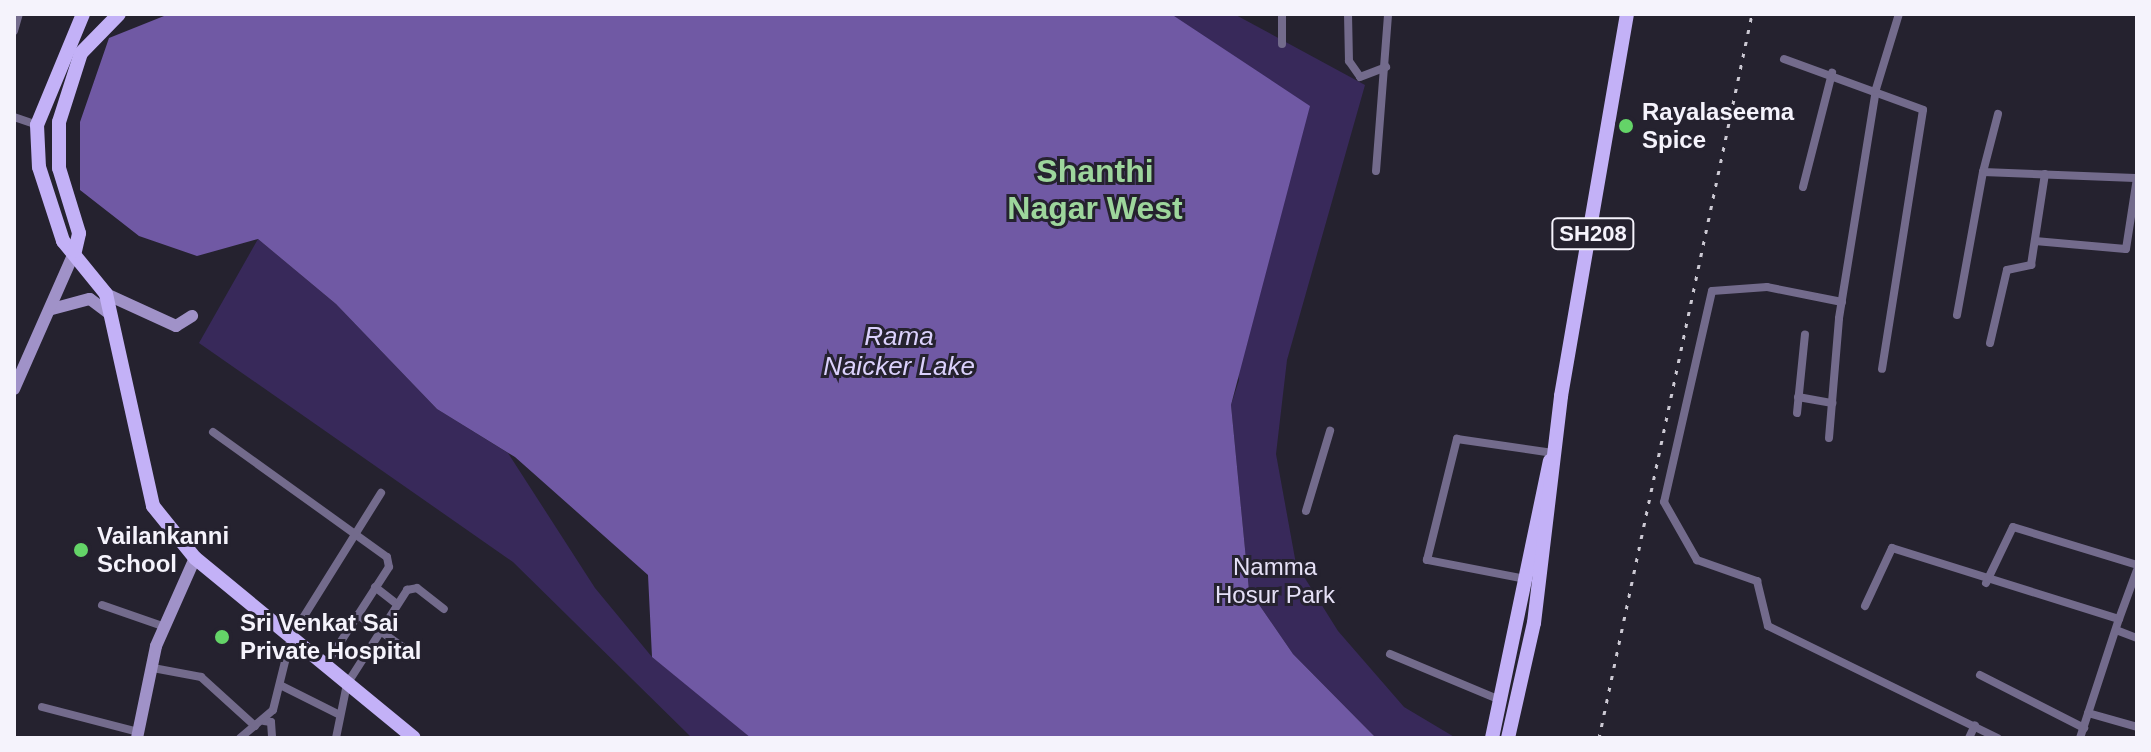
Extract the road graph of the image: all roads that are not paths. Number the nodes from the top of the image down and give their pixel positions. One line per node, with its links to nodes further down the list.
1 (19, 14): 9 (street)
2 (83, 14): 17 (main road)
3 (119, 14): 24 (main road)
4 (1282, 14): 10 (street)
5 (1348, 14): 12 (street)
6 (1388, 14): 12 (street)
7 (1627, 14): 41 (main road, SH208)
8 (1899, 14): 14 (street)
9 (14, 31)
10 (1282, 44)
11 (1784, 59): 13 (street)
12 (1386, 67): 18 (street)
13 (1832, 73): 14 (street); 22 (street)
14 (1876, 89): 26 (street); 33 (street)
15 (1998, 114): 19 (street)
16 (14, 117): 17 (street)
17 (37, 125): 24 (main road)
18 (1376, 171)
19 (1983, 172): 20 (street); 29 (street)
20 (2045, 174): 21 (street); 23 (street)
21 (2136, 178): 23 (street)
22 (1803, 187)
23 (2035, 241): 32 (street)
24 (75, 251): 25 (main road); 27 (street)
25 (106, 294): 28 (main road); 30 (street)
26 (1842, 302): 36 (street); 73 (street)
27 (52, 309): 28 (street); 34 (street)
28 (110, 314): 45 (main road)
29 (1957, 315)
30 (192, 316)
31 (1805, 334): 35 (street)
32 (1990, 343)
33 (1882, 369)
34 (14, 389)
35 (1798, 397): 36 (street); 37 (street)
36 (1832, 403): 40 (street)
37 (1797, 413)
38 (1330, 431): 43 (street)
39 (213, 432): 44 (street)
40 (1829, 438)
41 (1553, 453): 47 (main road, SH208); 47 (street); 82 (main road, SH208)
42 (381, 493): 44 (street)
43 (1306, 511)
44 (356, 533): 49 (street); 59 (street)
45 (195, 558): 56 (street); 59 (main road)
46 (2137, 568): 48 (street); 55 (street)
47 (1527, 580): 68 (main road, SH208)
48 (1986, 583): 52 (street); 55 (street)
49 (375, 587): 50 (street); 54 (street)
50 (397, 604): 53 (street); 57 (street)
51 (102, 605): 56 (street)
52 (1865, 606)
53 (444, 609)
54 (358, 615): 57 (street); 63 (street)
55 (2119, 619): 58 (street)
56 (165, 627): 64 (street)
57 (381, 630): 62 (street); 66 (street)
58 (2116, 630): 60 (street); 70 (street)
59 (291, 637): 63 (main road); 67 (street)
60 (2137, 638)
61 (1390, 654): 68 (street)
62 (415, 656)
63 (325, 666): 66 (main road)
64 (153, 668): 72 (street); 76 (street)
65 (1980, 675): 75 (street)
66 (347, 684): 71 (street); 80 (main road)
67 (280, 685): 71 (street); 72 (street)
68 (1500, 700): 81 (main road, SH208)
69 (42, 707): 76 (street)
70 (2088, 713): 74 (street); 75 (street)
71 (340, 715): 79 (street)
72 (260, 724): 77 (street); 78 (street)
73 (1975, 725): 83 (street); 84 (street)
74 (2136, 727): 86 (street)
75 (2084, 728): 85 (street)
76 (138, 735)
77 (240, 738)
78 (272, 738)
79 (336, 738)
80 (414, 738)
81 (1492, 738)
82 (1508, 738)
83 (1969, 738)
84 (1998, 738)
85 (2080, 738)
86 (2133, 738)

